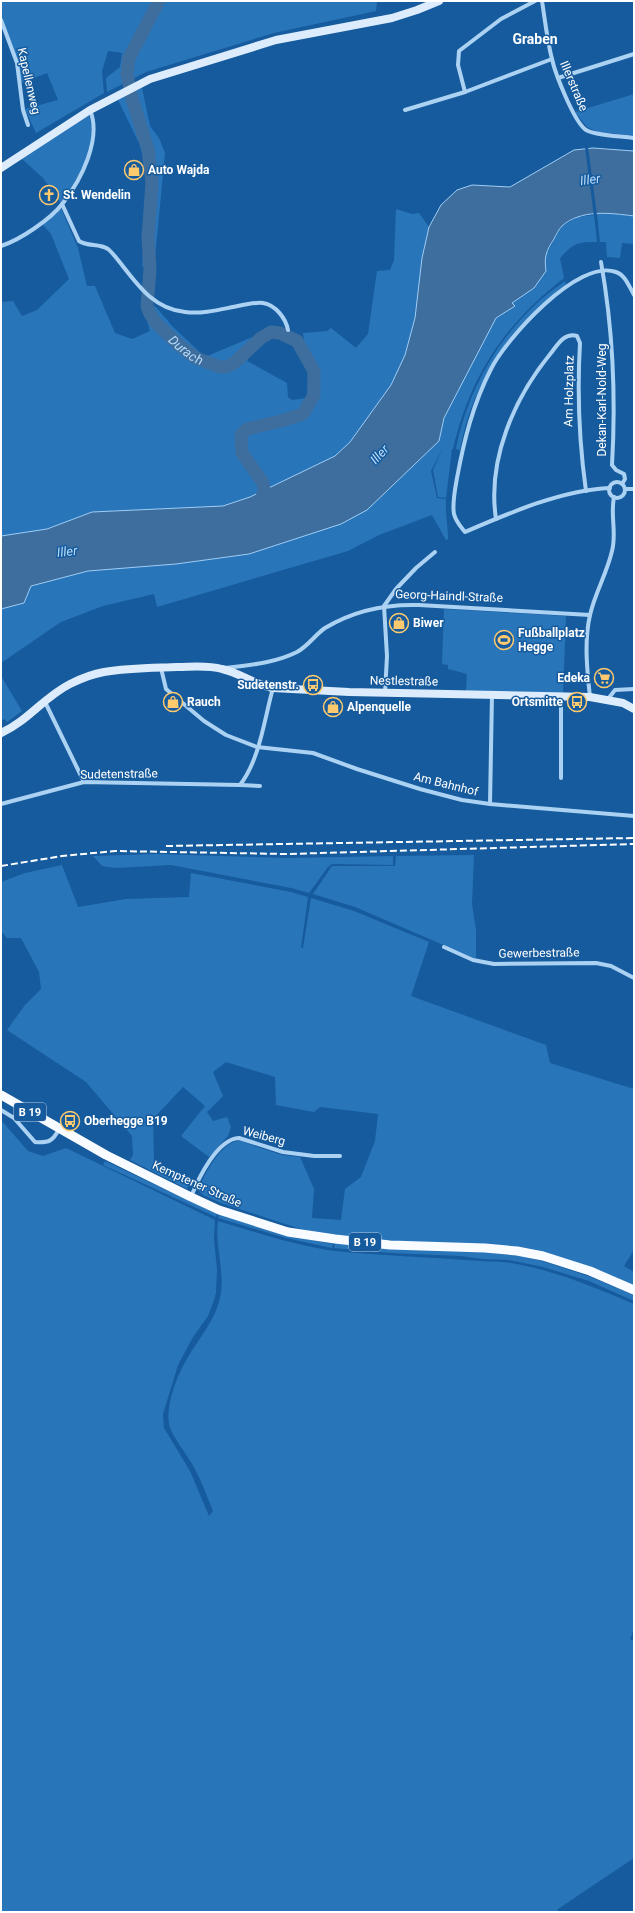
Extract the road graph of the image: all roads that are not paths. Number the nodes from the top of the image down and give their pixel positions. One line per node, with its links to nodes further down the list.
1 (440, 1): 9 (street)
2 (535, 1): 8 (street)
3 (542, 1): 6 (street, Illerstraße)
4 (1, 20): 11 (street, Kapellenweg)
5 (634, 54): 7 (street)
6 (552, 59): 7 (street, Illerstraße); 8 (street)
7 (558, 78): 12 (street, Illerstraße)
8 (465, 92): 10 (street)
9 (90, 110): 13 (street); 14 (street)
10 (405, 110)
11 (28, 125)
12 (634, 138)
13 (1, 168)
14 (62, 204): 15 (street); 19 (street)
15 (1, 246)
16 (601, 262): 17 (street, Dekan-Karl-Nold-Weg)
17 (603, 269): 18 (street); 20 (street, Dekan-Karl-Nold-Weg); 26 (street)
18 (634, 294)
19 (288, 330)
20 (622, 484): 21 (street); 22 (street)
21 (610, 488): 24 (street); 25 (street)
22 (625, 489): 23 (street); 25 (street)
23 (634, 489)
24 (586, 492): 26 (street); 26 (street, Am Holzplatz)
25 (614, 497): 29 (street)
26 (496, 519)
27 (435, 552): 28 (street)
28 (384, 606): 29 (street, Georg-Haindl-Straße); 31 (street, Georg-Haindl-Straße); 34 (street)
29 (590, 616): 36 (street)
30 (161, 668): 31 (street, Georg-Haindl-Straße); 39 (street, Georg-Haindl-Straße); 42 (street, Am Bahnhof)
31 (223, 669): 32 (street, Nestlestraße)
32 (273, 688): 34 (street, Nestlestraße); 42 (street)
33 (634, 689): 38 (street)
34 (385, 693): 35 (street, Nestlestraße)
35 (492, 694): 37 (street, Nestlestraße); 48 (street)
36 (590, 697): 37 (street, Nestlestraße); 38 (street, Nestlestraße)
37 (561, 698): 43 (street)
38 (608, 699): 40 (street, Nestlestraße)
39 (45, 702): 41 (street, Georg-Haindl-Straße); 44 (street)
40 (634, 709)
41 (1, 733)
42 (257, 747): 45 (street); 48 (street, Am Bahnhof)
43 (561, 778)
44 (84, 782): 45 (street, Sudetenstraße); 47 (street, Sudetenstraße)
45 (240, 785): 46 (street, Sudetenstraße)
46 (260, 786)
47 (1, 804)
48 (490, 804): 49 (street, Am Bahnhof)
49 (634, 816)
50 (444, 947): 51 (street, Gewerbestraße)
51 (634, 978)
52 (1, 1095): 54 (main road, Kemptener Straße / B 19)
53 (1, 1110): 54 (street)
54 (59, 1129): 56 (main road, Kemptener Straße / B 19)
55 (340, 1156): 56 (street, Weiberg)
56 (191, 1197): 57 (main road, Kemptener Straße / B 19)
57 (634, 1290)

